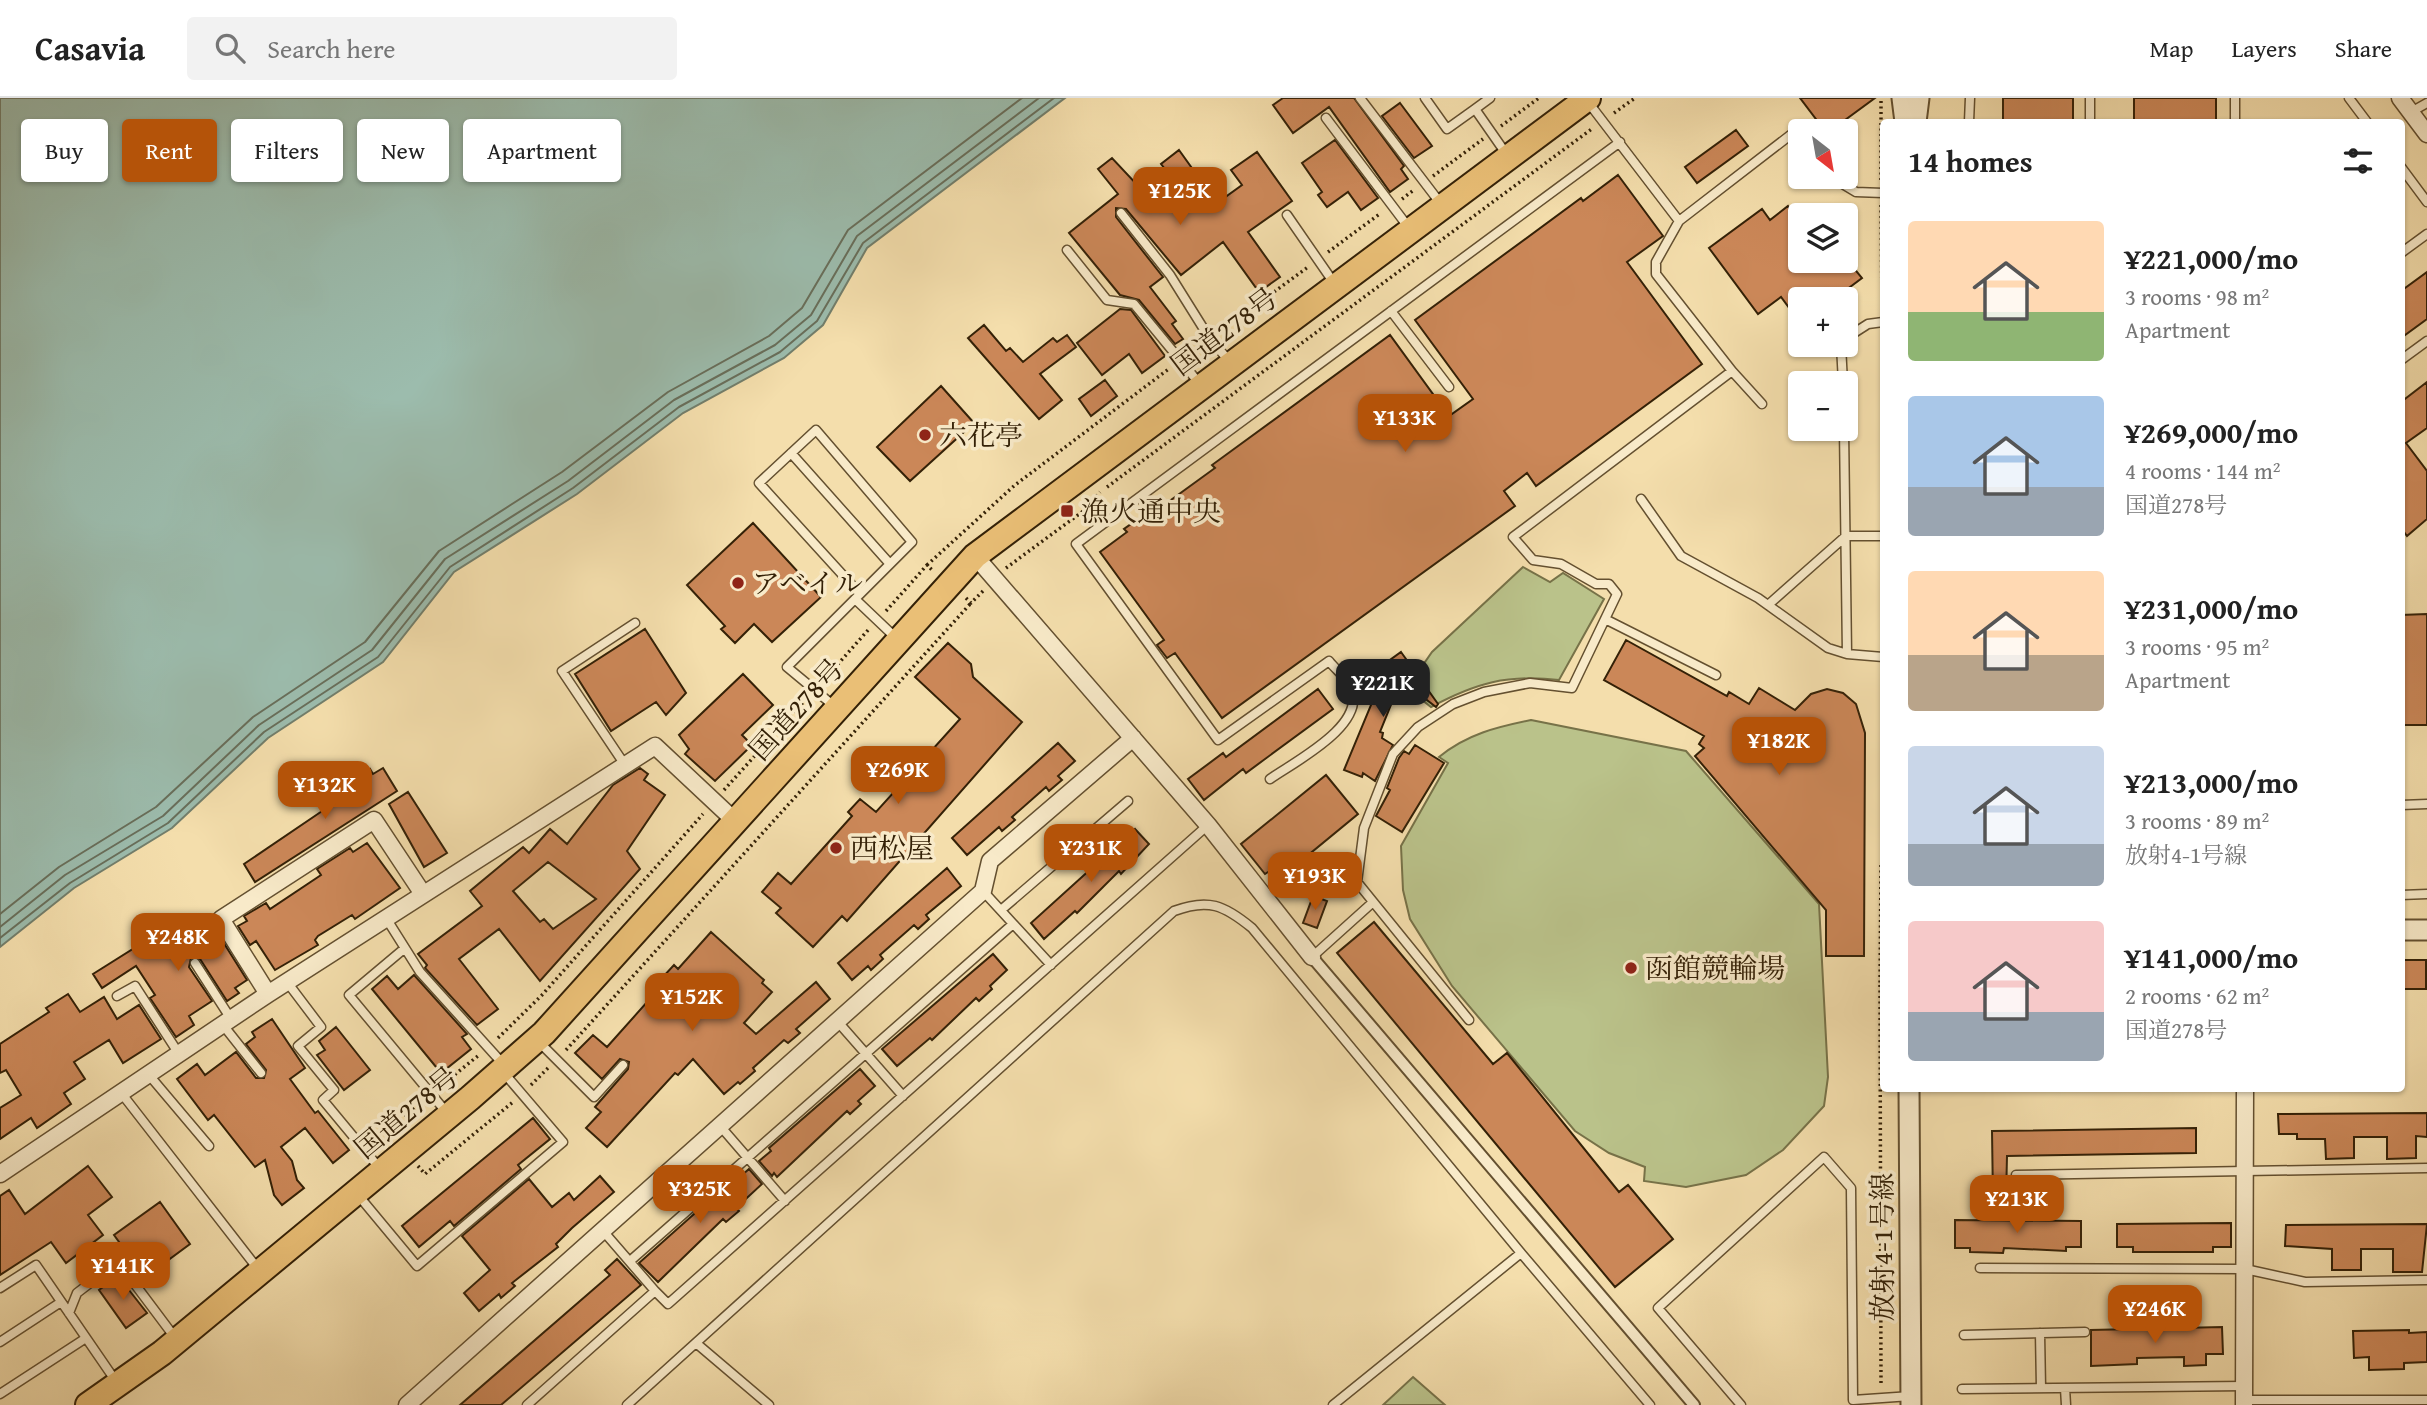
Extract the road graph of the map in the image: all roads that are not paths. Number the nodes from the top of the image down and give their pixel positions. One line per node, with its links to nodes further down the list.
1 (1360, 98): 30 (lane)
2 (1425, 98): 13 (lane)
3 (1490, 98): 13 (lane)
4 (1902, 98): 16 (street)
5 (1919, 98): 17 (street)
6 (1969, 98): 18 (lane)
7 (2090, 98): 19 (lane)
8 (2235, 98): 20 (lane)
9 (2349, 98): 21 (lane)
10 (2400, 98): 14 (street)
11 (1587, 99): 24 (lane); 25 (highway, 国道278号)
12 (2427, 103): 14 (lane)
13 (1475, 109): 25 (lane)
14 (2411, 112): 22 (street)
15 (1326, 118): 34 (lane)
16 (1905, 119)
17 (1916, 119)
18 (1969, 119)
19 (2091, 119)
20 (2235, 119)
21 (2365, 119)
22 (2427, 134)
23 (1788, 137): 33 (lane)
24 (1620, 142): 33 (lane); 39 (lane)
25 (1509, 157): 30 (highway, 国道278号)
26 (2405, 172): 29 (lane)
27 (1851, 189): 28 (lane)
28 (1880, 193)
29 (2427, 202)
30 (1443, 206): 34 (highway, 国道278号)
31 (1122, 213): 44 (lane)
32 (1287, 215): 38 (lane)
33 (1678, 220): 45 (lane)
34 (1410, 230): 38 (highway, 国道278号)
35 (2427, 234): 37 (lane)
36 (1067, 250): 46 (lane)
37 (2405, 250)
38 (1336, 285): 44 (highway, 国道278号)
39 (1391, 312): 47 (lane); 67 (lane)
40 (1880, 322): 41 (lane)
41 (1858, 330)
42 (2427, 341): 43 (lane)
43 (2405, 357)
44 (1231, 363): 46 (highway, 国道278号)
45 (1732, 371): 48 (lane); 58 (lane)
46 (1201, 385): 54 (highway, 国道278号)
47 (1449, 387)
48 (1762, 404)
49 (1844, 441): 52 (lane)
50 (791, 453): 55 (lane); 55 (lane); 56 (lane)
51 (1641, 499): 57 (lane)
52 (1846, 536): 53 (lane); 57 (lane); 61 (lane)
53 (1880, 536)
54 (975, 556): 60 (highway, 国道278号); 65 (street)
55 (890, 564): 56 (lane)
56 (857, 597): 60 (lane); 64 (lane)
57 (1768, 605): 61 (lane)
58 (1605, 620): 63 (lane); 77 (lane)
59 (635, 623): 66 (lane)
60 (898, 640): 64 (highway, 国道278号)
61 (1847, 654): 62 (lane)
62 (1880, 657)
63 (1716, 675)
64 (837, 708): 71 (highway, 国道278号)
65 (1133, 738): 72 (street); 73 (street)
66 (625, 765): 71 (street); 74 (street)
67 (1270, 779)
68 (1128, 801): 78 (lane)
69 (2427, 804): 70 (lane)
70 (2405, 805)
71 (735, 821): 93 (highway, 国道278号)
72 (1208, 825): 84 (street); 86 (lane)
73 (983, 891): 78 (lane); 92 (street)
74 (423, 894): 79 (street); 88 (street)
75 (2427, 894): 76 (lane)
76 (2405, 895)
77 (1372, 903): 84 (lane); 90 (lane)
78 (1001, 910): 80 (lane)
79 (386, 918): 83 (lane); 87 (street)
80 (1013, 924): 86 (lane); 94 (lane)
81 (2405, 930): 82 (street)
82 (2427, 930)
83 (405, 948): 97 (lane); 104 (lane)
84 (1312, 957): 149 (street)
85 (195, 963): 91 (lane)
86 (1051, 965): 103 (lane)
87 (287, 982): 88 (street); 109 (lane)
88 (268, 994): 91 (street)
89 (117, 996): 95 (lane)
90 (1469, 1020)
91 (227, 1022): 95 (street); 98 (lane)
92 (838, 1022): 94 (lane); 105 (street)
93 (536, 1040): 96 (lane); 97 (highway, 国道278号)
94 (864, 1052): 103 (lane); 107 (lane)
95 (179, 1055): 99 (street)
96 (623, 1065)
97 (504, 1069): 104 (highway, 国道278号); 113 (lane)
98 (261, 1073)
99 (149, 1075): 102 (street); 106 (lane)
100 (1909, 1092): 140 (street, 放射4-1号線)
101 (2245, 1092): 110 (street)
102 (122, 1094): 111 (street); 120 (lane)
103 (903, 1096): 114 (lane)
104 (449, 1116): 109 (highway, 国道278号)
105 (721, 1127): 107 (lane); 115 (street)
106 (209, 1146)
107 (746, 1156): 114 (lane); 117 (lane)
108 (2427, 1168): 110 (lane)
109 (381, 1171): 113 (highway, 国道278号)
110 (2245, 1171): 112 (lane); 119 (street)
111 (0, 1174)
112 (2016, 1175)
113 (356, 1192): 120 (highway, 国道278号)
114 (785, 1200): 123 (lane)
115 (604, 1232): 117 (lane); 143 (street)
116 (1521, 1253): 132 (lane); 147 (lane); 148 (lane)
117 (630, 1261): 123 (lane)
118 (1980, 1268): 119 (lane)
119 (2245, 1269): 121 (lane); 138 (street)
120 (260, 1272): 130 (highway, 国道278号)
121 (2427, 1280)
122 (0, 1288): 124 (lane)
123 (655, 1291): 144 (lane)
124 (61, 1302): 125 (lane); 131 (lane)
125 (69, 1314): 129 (lane); 130 (lane)
126 (2085, 1332): 127 (lane)
127 (2040, 1333): 128 (lane); 134 (lane)
128 (1964, 1335)
129 (86, 1338): 133 (lane); 137 (lane)
130 (177, 1341): 133 (highway, 国道278号)
131 (0, 1342)
132 (696, 1343): 145 (lane); 146 (lane)
133 (118, 1384): 142 (highway, 国道278号)
134 (2041, 1388): 135 (lane); 136 (lane)
135 (2065, 1388): 138 (lane); 151 (lane)
136 (1962, 1389)
137 (0, 1394)
138 (2244, 1397): 139 (lane)
139 (2427, 1400)
140 (1911, 1401): 141 (lane)
141 (1853, 1403): 150 (lane)
142 (88, 1405)
143 (407, 1405)
144 (527, 1405)
145 (626, 1405)
146 (769, 1405)
147 (1333, 1405)
148 (1650, 1405)
149 (1694, 1405)
150 (1741, 1405)
151 (2066, 1405)

